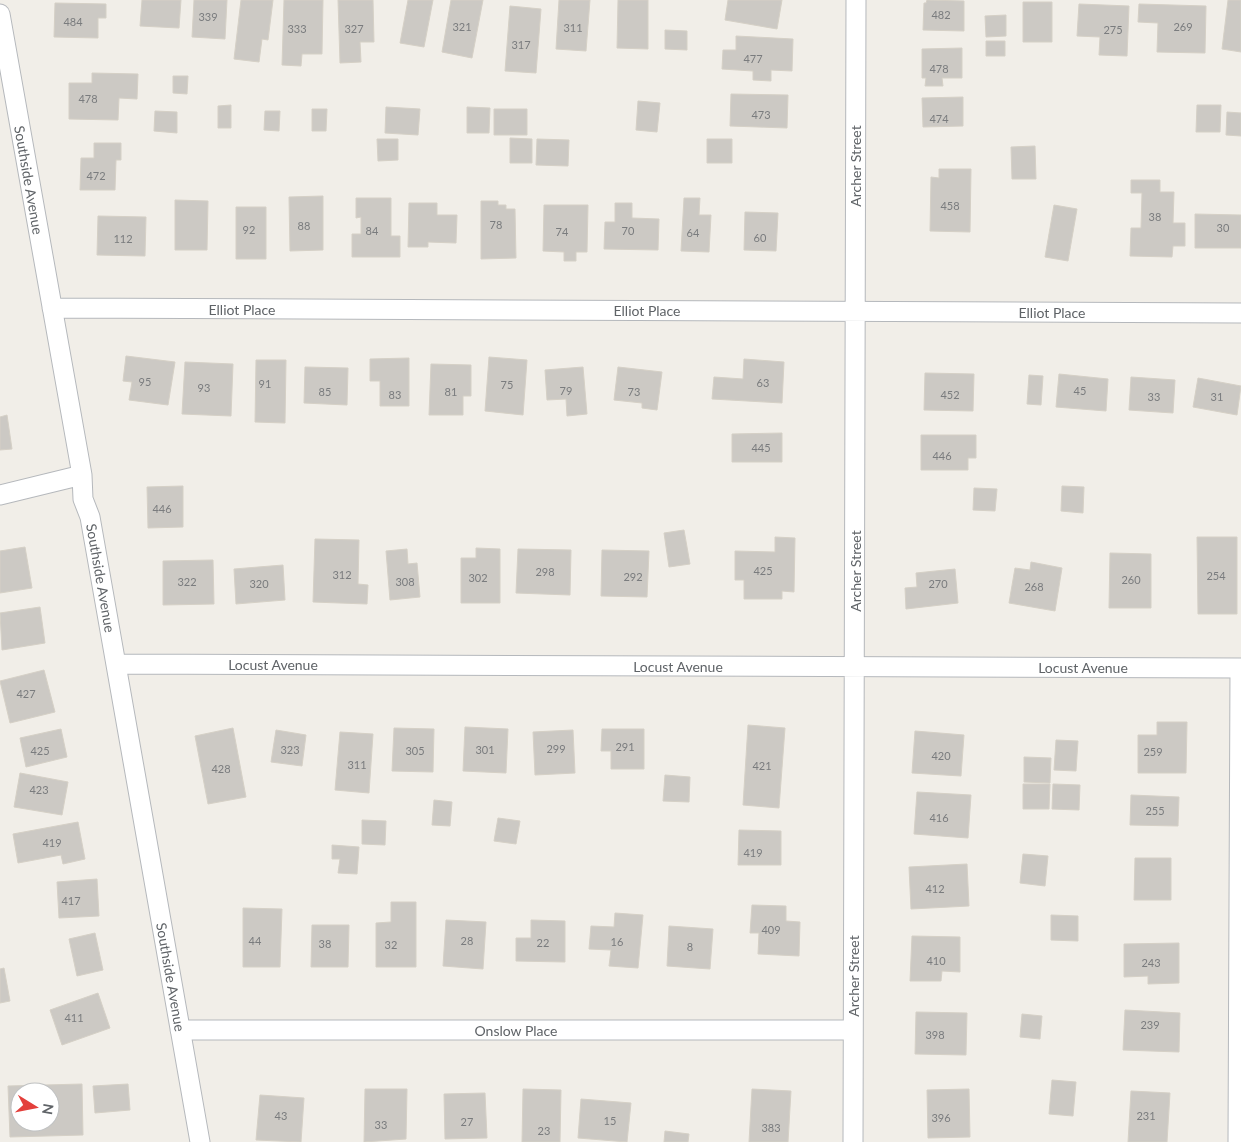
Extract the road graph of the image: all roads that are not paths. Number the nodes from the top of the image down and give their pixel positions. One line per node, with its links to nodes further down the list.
1 (856, 0): 4 (street, Archer Street)
2 (0, 14): 3 (street, Southside Avenue)
3 (52, 308): 4 (street, Elliot Place); 6 (street, Southside Avenue)
4 (855, 311): 5 (street, Elliot Place); 9 (street, Archer Street)
5 (1241, 313)
6 (82, 475): 7 (street); 8 (street, Southside Avenue)
7 (0, 495)
8 (116, 664): 9 (street, Locust Avenue); 11 (street, Southside Avenue)
9 (854, 666): 10 (street, Locust Avenue); 12 (street, Archer Street)
10 (1240, 668): 15 (street)
11 (180, 1030): 12 (street, Onslow Place); 13 (street, Southside Avenue)
12 (852, 1030): 14 (street, Archer Street)
13 (200, 1142)
14 (853, 1142)
15 (1238, 1142)

